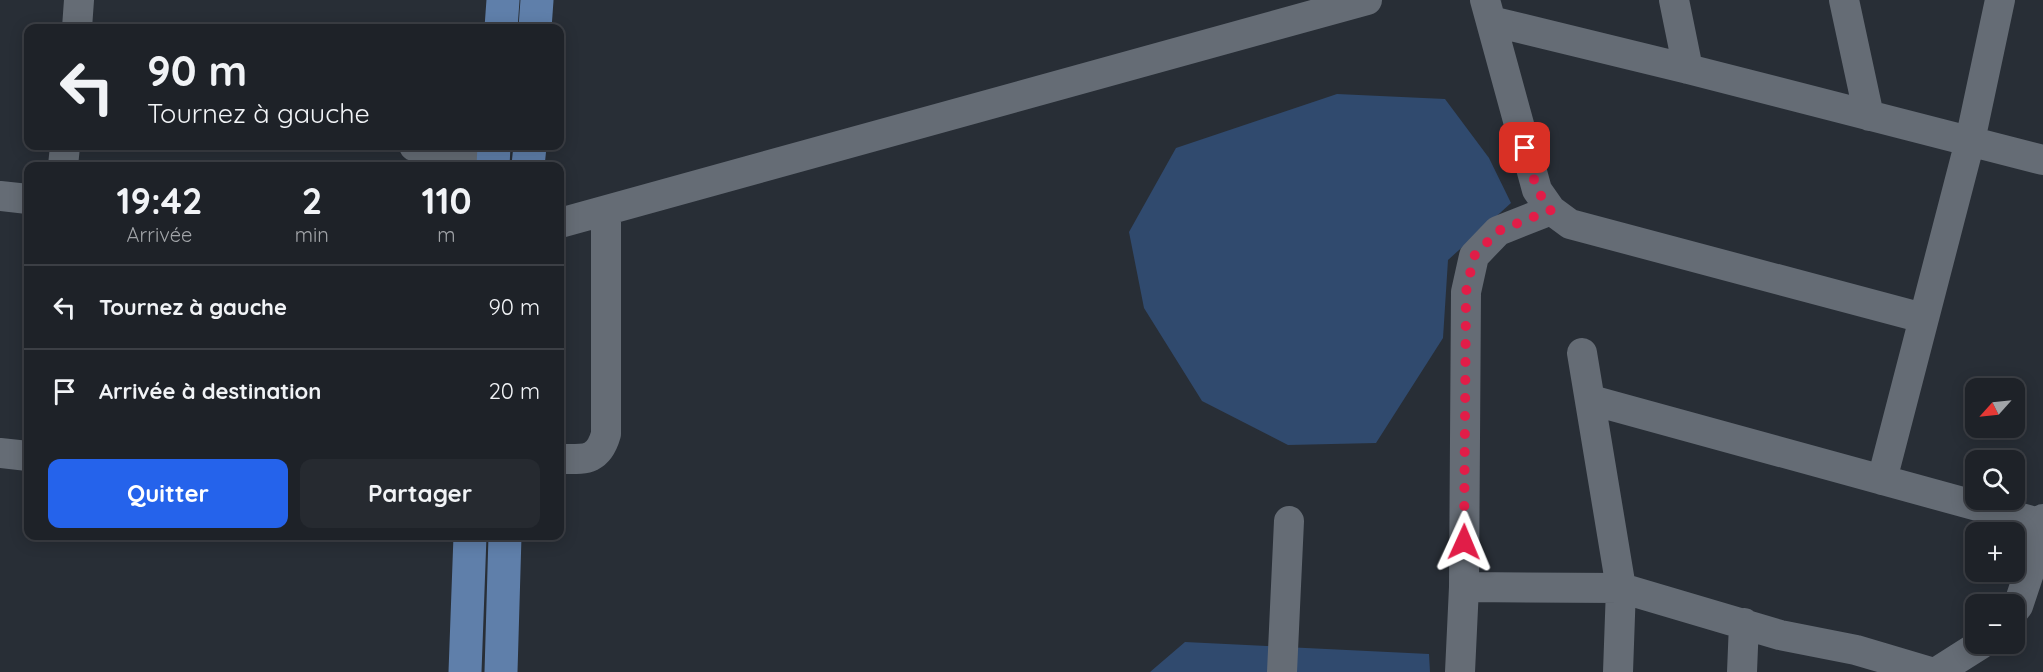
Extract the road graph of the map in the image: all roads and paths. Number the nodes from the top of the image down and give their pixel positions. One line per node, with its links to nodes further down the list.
1 (79, 0): 9 (street)
2 (503, 0): 10 (main road)
3 (537, 0): 11 (main road)
4 (1367, 0): 21 (street)
5 (1674, 0): 12 (street)
6 (1844, 0): 13 (street)
7 (2000, 0): 14 (street)
8 (1488, 11): 12 (street); 20 (street)
9 (77, 24)
10 (501, 24)
11 (535, 24)
12 (1688, 69): 13 (street)
13 (1869, 116): 14 (street)
14 (1970, 141): 17 (street); 23 (street)
15 (446, 150): 16 (street)
16 (493, 156)
17 (2043, 160)
18 (0, 196): 19 (street)
19 (24, 199)
20 (1551, 210): 23 (street); 34 (street)
21 (606, 211): 22 (street); 28 (street)
22 (564, 223)
23 (1923, 318): 29 (street)
24 (1582, 353): 25 (street)
25 (1591, 400): 29 (street); 35 (street)
26 (0, 453): 27 (street)
27 (24, 456)
28 (564, 459)
29 (1882, 480): 31 (street)
30 (1289, 521): 41 (street)
31 (2043, 522): 36 (street)
32 (470, 540): 39 (main road)
33 (505, 540): 40 (main road)
34 (1464, 587): 35 (street); 42 (street)
35 (1621, 588): 37 (street); 43 (street)
36 (2022, 594)
37 (1744, 623): 44 (street); 45 (street)
38 (1965, 654): 46 (street)
39 (465, 672)
40 (501, 672)
41 (1282, 672)
42 (1460, 672)
43 (1618, 672)
44 (1742, 672)
45 (1930, 672)
46 (1937, 672)

